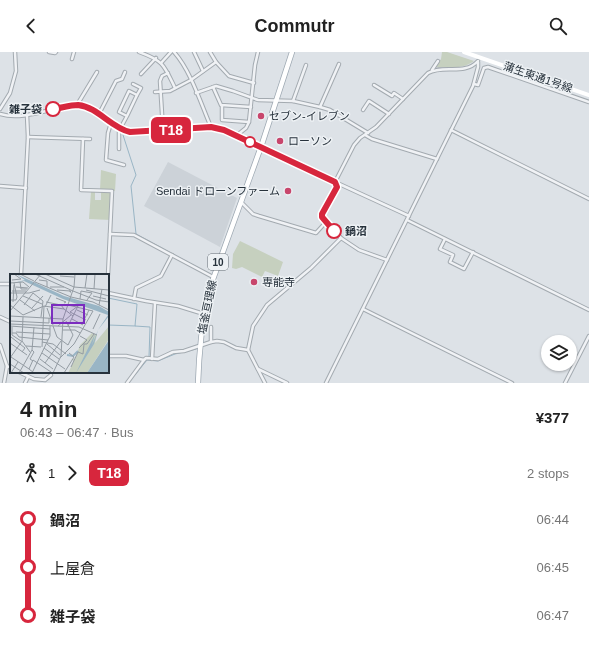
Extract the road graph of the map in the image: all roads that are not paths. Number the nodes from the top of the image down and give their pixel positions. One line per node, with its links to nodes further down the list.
1 (15, 52): 49 (street)
2 (49, 52): 3 (street)
3 (56, 52)
4 (74, 52): 15 (street)
5 (139, 52): 14 (street)
6 (170, 52): 19 (street)
7 (174, 52): 28 (street)
8 (194, 52): 22 (street)
9 (210, 52): 17 (street)
10 (258, 52): 29 (street)
11 (292, 52): 42 (main road, 塩釜亘理線 / 10)
12 (464, 52): 13 (street, 蒲生東通1号線)
13 (480, 57): 18 (street); 38 (street, 蒲生東通1号線)
14 (156, 58): 19 (street); 26 (street)
15 (72, 59)
16 (438, 61): 23 (street)
17 (216, 62): 22 (street); 29 (street)
18 (478, 62): 23 (street); 31 (street)
19 (160, 63): 27 (street)
20 (339, 64): 48 (street)
21 (306, 65): 43 (street)
22 (203, 71): 28 (street)
23 (432, 71): 41 (street)
24 (97, 72): 45 (street)
25 (125, 72): 52 (street)
26 (141, 74)
27 (168, 74): 34 (street); 35 (street)
28 (191, 80): 34 (street); 37 (street)
29 (254, 83): 40 (street)
30 (133, 84): 39 (street)
31 (474, 84): 44 (street); 61 (street)
32 (374, 85): 41 (street)
33 (213, 87): 37 (street); 40 (street); 46 (street)
34 (175, 88): 35 (street)
35 (160, 91): 36 (street); 60 (street)
36 (155, 92)
37 (196, 93): 58 (street)
38 (589, 94)
39 (137, 95): 55 (street); 55 (street)
40 (252, 98): 42 (street); 47 (street)
41 (403, 99): 53 (street)
42 (276, 101): 43 (street); 67 (main road, 塩釜亘理線 / 10)
43 (294, 101): 48 (street)
44 (589, 102)
45 (77, 105): 52 (street); 54 (street)
46 (222, 106): 47 (street); 56 (street)
47 (251, 107): 56 (street)
48 (320, 107): 62 (street)
49 (0, 109)
50 (363, 110): 53 (street)
51 (0, 114): 54 (street)
52 (98, 114): 57 (street)
53 (389, 114): 62 (street)
54 (27, 115): 64 (street)
55 (127, 116): 59 (street)
56 (249, 122): 63 (street)
57 (111, 123): 59 (street); 70 (street)
58 (211, 127): 60 (street); 63 (street)
59 (119, 129): 60 (street); 68 (street)
60 (163, 130)
61 (451, 130): 69 (street); 74 (street)
62 (366, 134): 69 (street); 71 (street)
63 (236, 136): 67 (street)
64 (28, 137): 65 (street); 73 (street)
65 (83, 139): 66 (street); 79 (street)
66 (90, 139)
67 (261, 146): 71 (street); 75 (main road, 塩釜亘理線 / 10)
68 (119, 149)
69 (437, 159): 76 (street)
70 (124, 165)
71 (335, 182): 76 (street); 78 (street)
72 (0, 186): 73 (street)
73 (26, 188): 85 (street)
74 (589, 199)
75 (240, 202): 78 (street); 87 (main road, 塩釜亘理線 / 10)
76 (409, 216): 77 (street)
77 (407, 220): 81 (street); 84 (street)
78 (326, 222): 80 (street)
79 (110, 234): 83 (street); 86 (street)
80 (341, 238): 84 (street); 101 (street)
81 (445, 239): 82 (street); 82 (street)
82 (473, 252): 92 (street)
83 (172, 255): 87 (street); 89 (street)
84 (387, 260): 91 (street)
85 (21, 274)
86 (108, 274)
87 (213, 276): 93 (main road, 塩釜亘理線 / 10)
88 (109, 293): 89 (street)
89 (134, 299): 90 (street)
90 (155, 303): 93 (street); 103 (street)
91 (363, 309): 117 (street); 118 (street)
92 (589, 310)
93 (204, 314): 100 (main road, 塩釜亘理線 / 10)
94 (0, 317): 95 (street)
95 (10, 322)
96 (211, 327): 98 (street)
97 (589, 336): 119 (street)
98 (211, 342): 100 (street); 101 (street)
99 (0, 345): 105 (street)
100 (200, 346): 103 (street); 114 (main road, 塩釜亘理線 / 10)
101 (248, 350): 107 (street)
102 (109, 356): 104 (street)
103 (152, 359): 104 (street)
104 (144, 360): 113 (street)
105 (7, 366): 106 (street); 111 (street)
106 (10, 368)
107 (258, 369): 115 (street); 116 (street)
108 (21, 373): 110 (street)
109 (51, 375): 110 (street)
110 (28, 377): 112 (street)
111 (4, 383)
112 (25, 383)
113 (126, 383)
114 (198, 383)
115 (265, 383)
116 (287, 383)
117 (326, 383)
118 (512, 383)
119 (565, 383)

